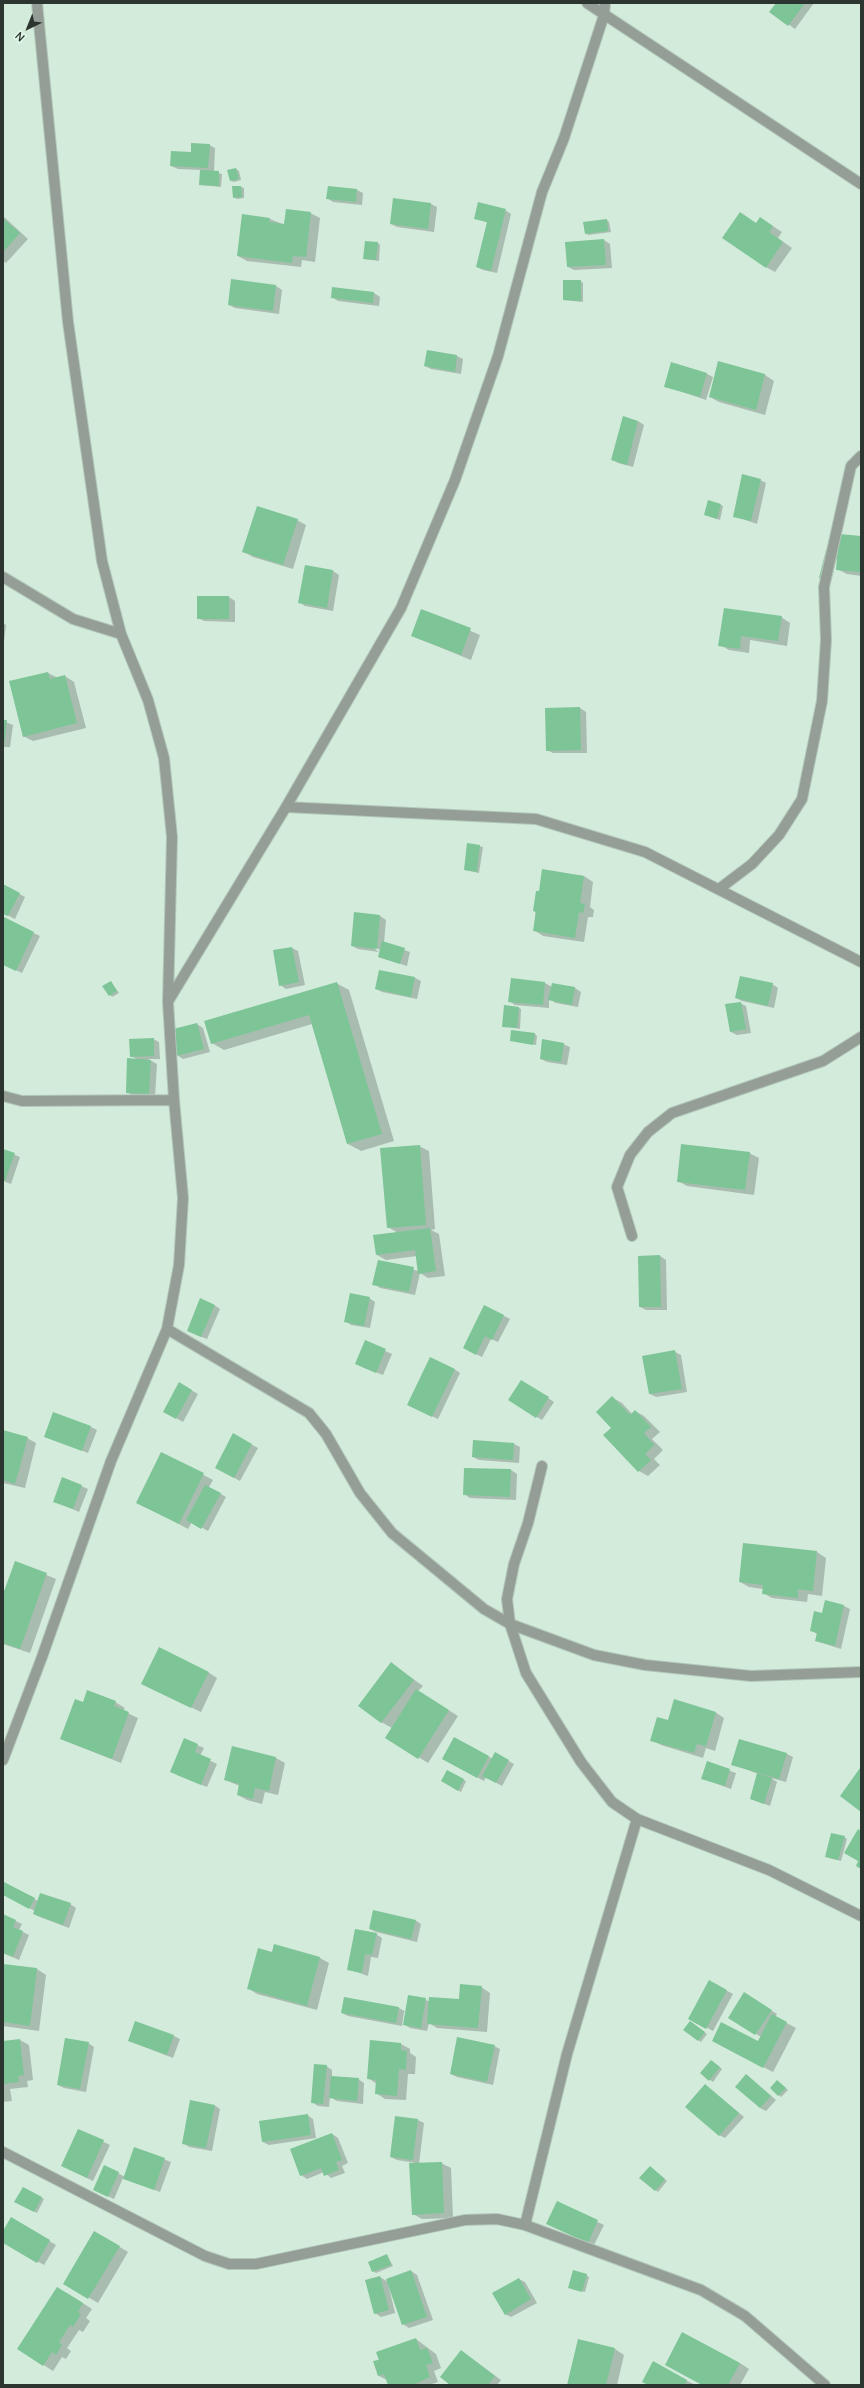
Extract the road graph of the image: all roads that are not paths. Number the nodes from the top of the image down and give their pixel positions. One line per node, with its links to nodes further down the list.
1 (37, 3): 8 (street)
2 (587, 3): 4 (street)
3 (605, 3): 4 (street)
4 (604, 15): 5 (street); 9 (street)
5 (861, 184)
6 (861, 456): 10 (street)
7 (3, 577): 8 (street)
8 (121, 634): 12 (street)
9 (286, 807): 10 (street); 12 (street)
10 (719, 889): 11 (street)
11 (861, 962)
12 (168, 1002): 15 (street)
13 (861, 1037): 16 (street)
14 (3, 1096): 15 (street)
15 (174, 1100): 17 (street)
16 (632, 1236)
17 (167, 1329): 19 (street); 21 (street)
18 (542, 1466): 19 (street)
19 (510, 1624): 20 (street); 22 (street)
20 (861, 1672)
21 (3, 1760)
22 (637, 1819): 23 (street); 25 (street)
23 (861, 1916)
24 (3, 2152): 25 (street)
25 (525, 2225): 26 (street)
26 (825, 2385)

